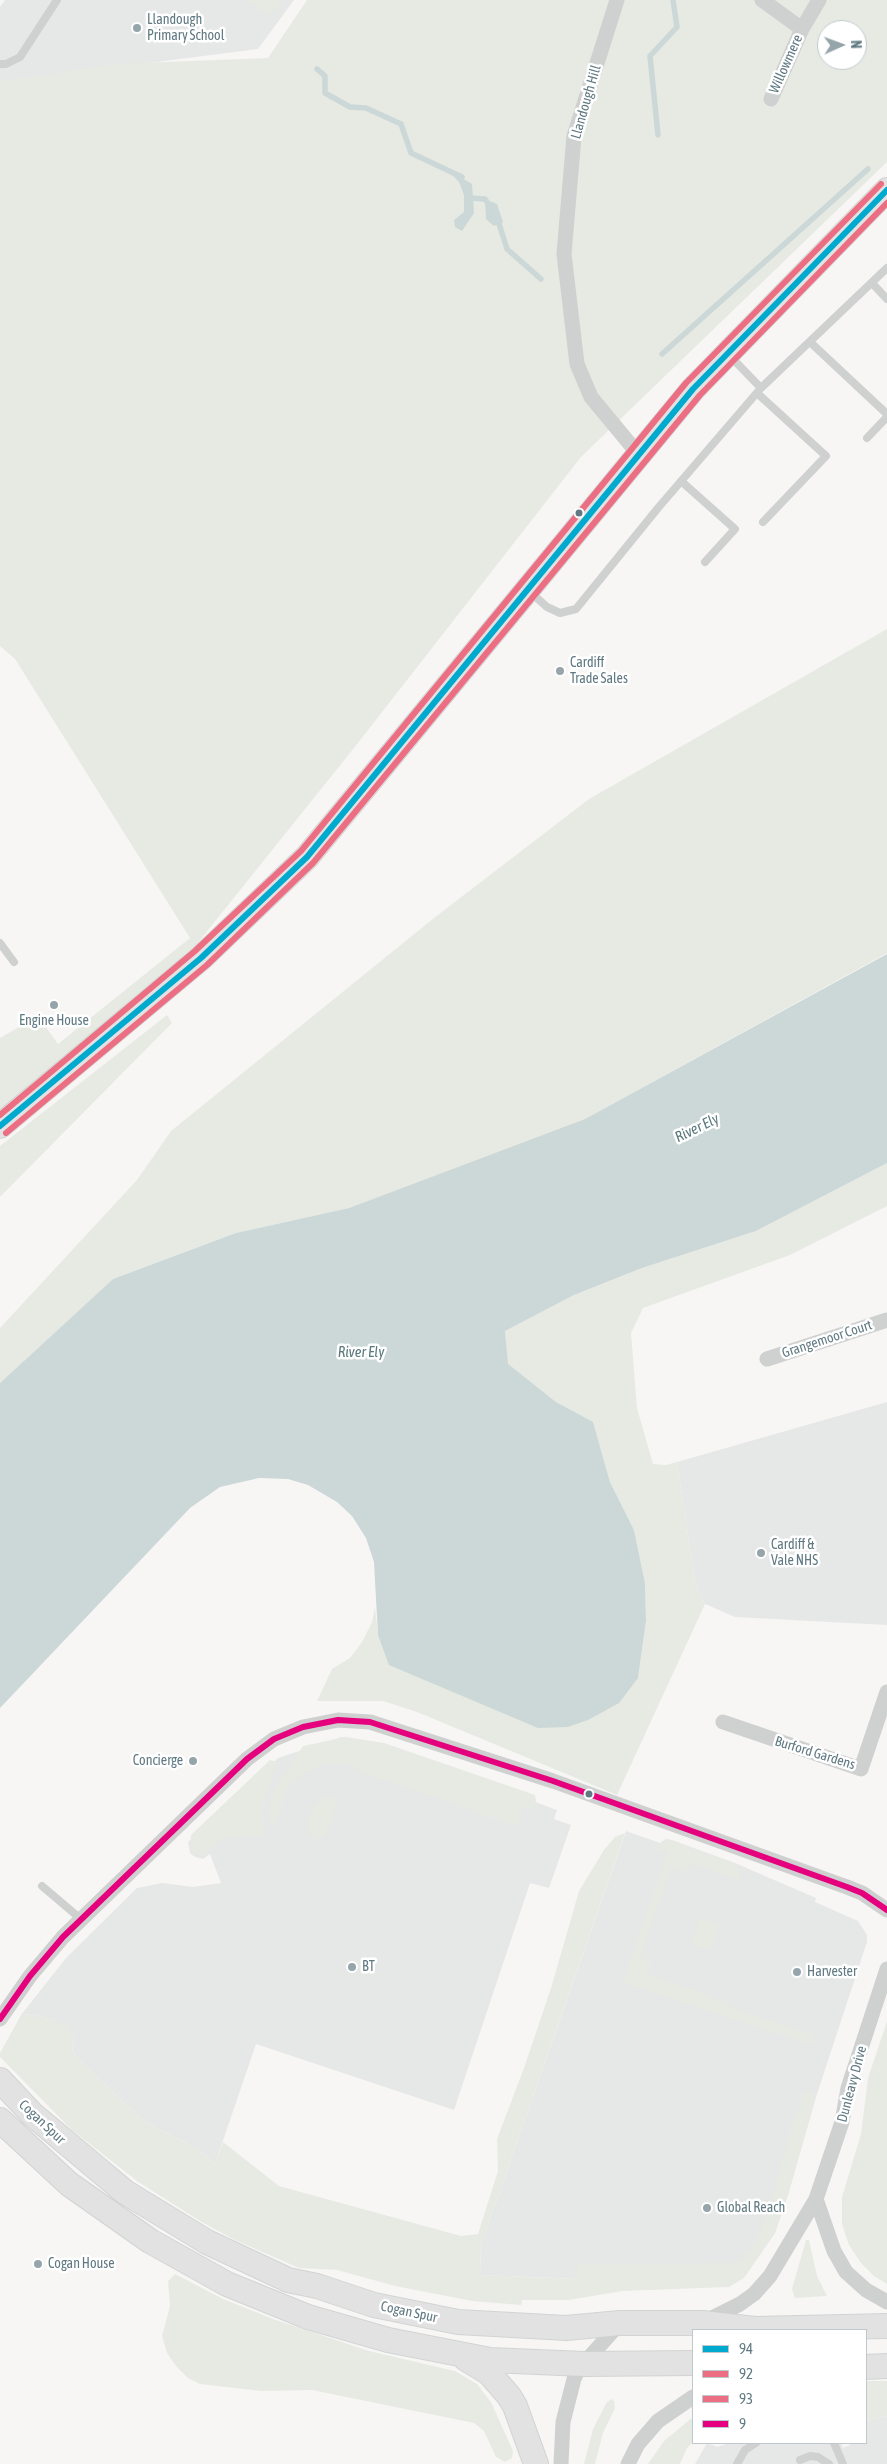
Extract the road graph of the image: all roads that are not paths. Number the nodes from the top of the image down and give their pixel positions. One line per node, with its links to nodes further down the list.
1 (57, 0): 6 (lane)
2 (617, 0): 17 (street, Llandough Hill)
3 (762, 0): 5 (street, Willowmere)
4 (820, 0): 5 (street, Willowmere)
5 (802, 29): 7 (street, Willowmere)
6 (0, 64)
7 (770, 99)
8 (887, 190): 13 (main road)
9 (887, 268): 10 (lane)
10 (872, 283): 11 (lane); 12 (lane)
11 (887, 299)
12 (810, 342): 14 (lane); 15 (lane)
13 (728, 354): 14 (lane); 17 (main road)
14 (759, 391): 18 (lane); 19 (lane)
15 (887, 415): 16 (lane)
16 (868, 438)
17 (639, 455): 21 (main road)
18 (681, 481): 20 (lane); 21 (lane)
19 (763, 522)
20 (705, 562)
21 (528, 590): 24 (main road)
22 (0, 943): 23 (lane)
23 (14, 962)
24 (0, 1126)
25 (887, 1320): 26 (street, Grangemoor Court)
26 (767, 1359)
27 (887, 1692): 28 (street, Burford Gardens)
28 (722, 1722)
29 (42, 1886): 31 (lane)
30 (887, 1910): 31 (street)
31 (82, 1920): 33 (street)
32 (887, 1969): 36 (street, Dunleavy Drive)
33 (0, 2019)
34 (0, 2080): 38 (main road, Cogan Spur)
35 (0, 2120): 41 (main road, Cogan Spur)
36 (816, 2199): 37 (street); 39 (street, Dunleavy Drive)
37 (887, 2302)
38 (620, 2323): 39 (main road, Cogan Spur); 43 (street)
39 (703, 2323): 40 (main road, Cogan Spur)
40 (887, 2326)
41 (445, 2353): 43 (main road, Cogan Spur); 50 (main road)
42 (692, 2363): 43 (main road, Cogan Spur)
43 (584, 2364): 51 (street)
44 (887, 2366): 45 (main road)
45 (867, 2367)
46 (692, 2397): 52 (street)
47 (754, 2444): 53 (lane)
48 (834, 2444): 55 (lane)
49 (800, 2460): 54 (lane)
50 (536, 2464)
51 (561, 2464)
52 (628, 2464)
53 (737, 2464)
54 (829, 2464)
55 (843, 2464)

